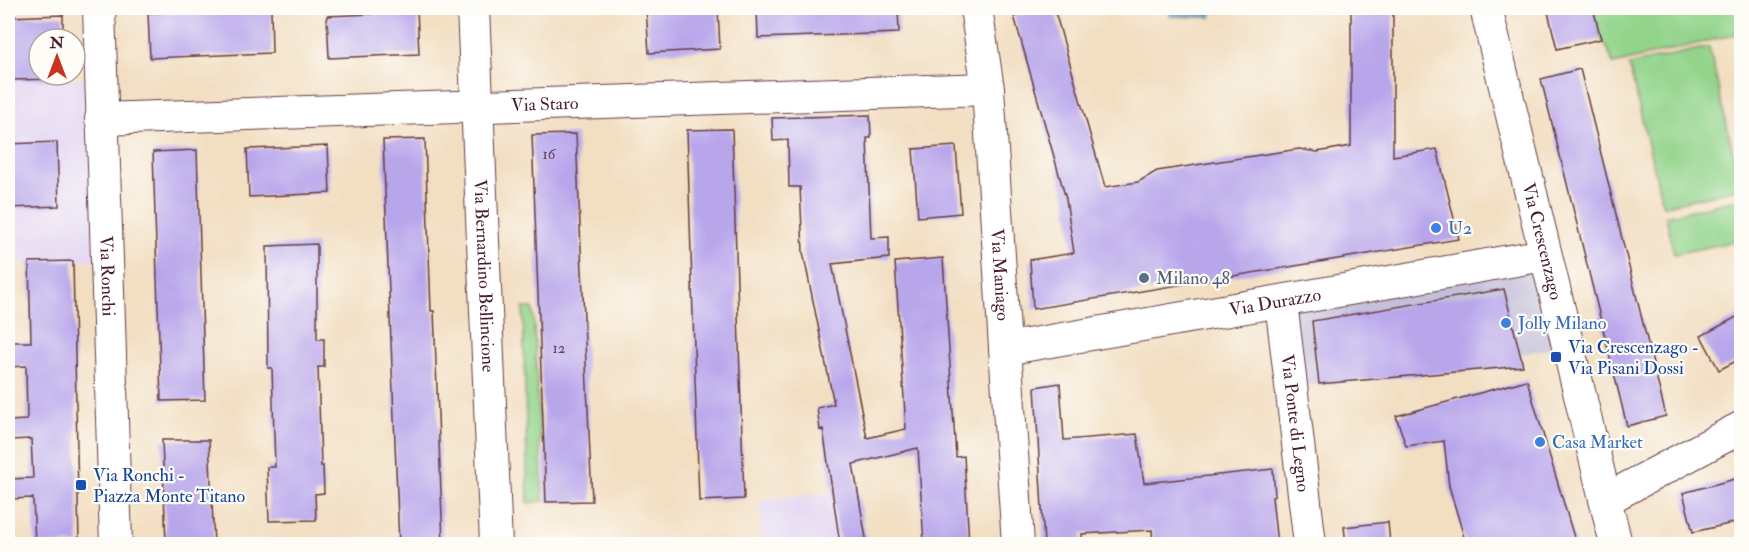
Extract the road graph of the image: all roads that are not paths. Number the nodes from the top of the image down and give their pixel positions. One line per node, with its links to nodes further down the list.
1 (99, 8): 7 (street, Via Ronchi)
2 (473, 8): 6 (street, Via Bernardino Bellincione)
3 (976, 8): 5 (street, Via Maniago)
4 (1486, 8): 8 (street, Via Crescenzago)
5 (988, 89): 6 (street, Via Staro); 10 (street, Via Maniago)
6 (476, 106): 7 (street, Via Staro); 14 (street, Via Bernardino Bellincione)
7 (101, 119): 13 (street, Via Ronchi)
8 (1545, 255): 9 (street, Via Durazzo); 12 (street, Via Crescenzago)
9 (1281, 302): 10 (street, Via Durazzo); 16 (street, Via Ponte di Legno)
10 (1005, 349): 15 (street, Via Maniago)
11 (1742, 427): 12 (street)
12 (1605, 500): 17 (street, Via Crescenzago)
13 (116, 544)
14 (496, 544)
15 (1018, 544)
16 (1310, 544)
17 (1616, 544)

